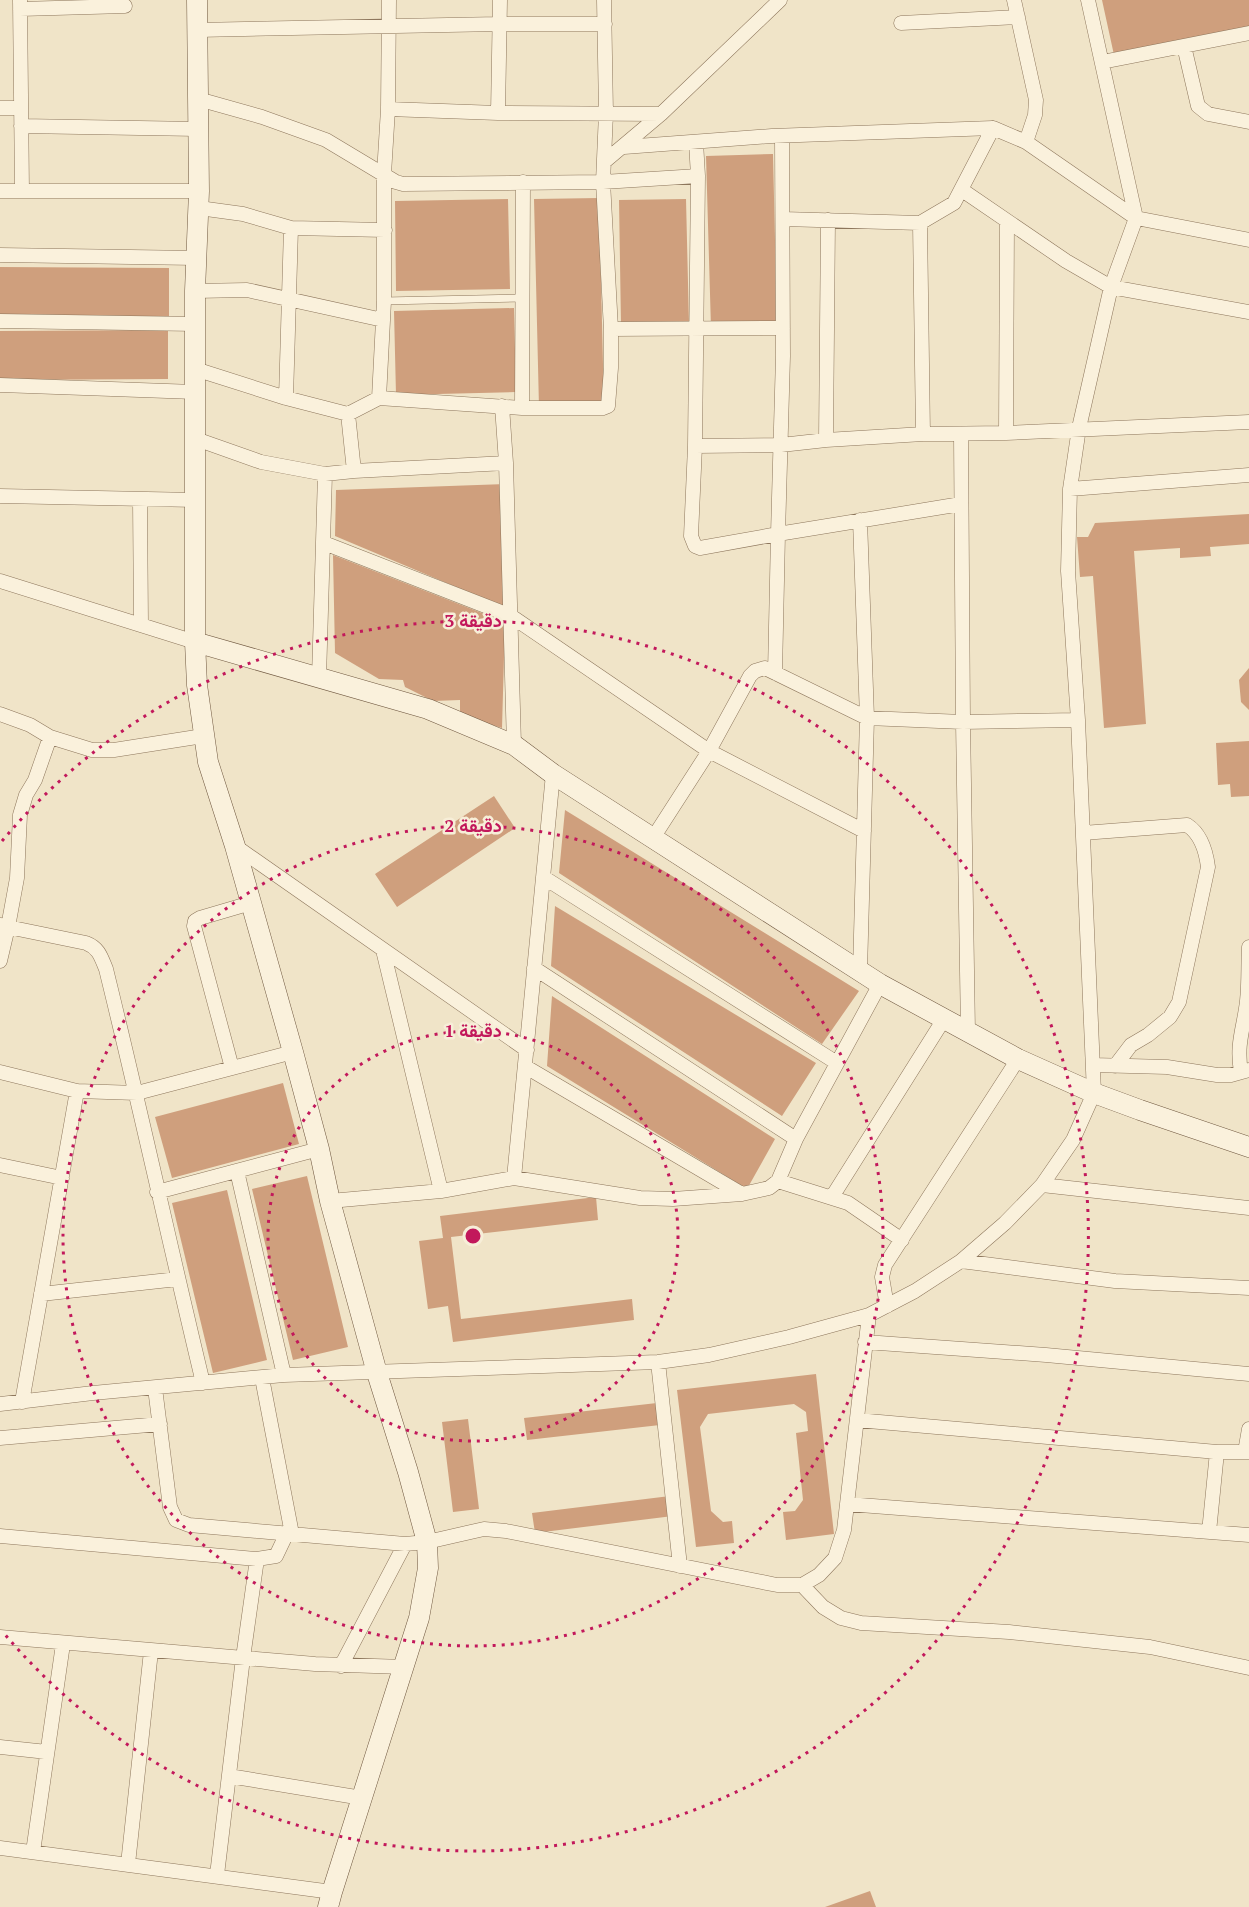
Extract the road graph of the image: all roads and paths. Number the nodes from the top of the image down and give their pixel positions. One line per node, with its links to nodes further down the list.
1 (197, 0): 15 (main road)
2 (389, 0): 14 (street)
3 (500, 0): 12 (street)
4 (604, 0): 13 (street)
5 (780, 0): 25 (street)
6 (1014, 0): 10 (street)
7 (1088, 0): 18 (street)
8 (20, 4): 9 (street); 21 (street)
9 (125, 6)
10 (1018, 17): 11 (street); 31 (street)
11 (901, 23)
12 (499, 24): 13 (street); 14 (street); 23 (street)
13 (604, 24): 24 (street)
14 (388, 27): 15 (street); 22 (street)
15 (197, 30): 19 (main road)
16 (1249, 33): 17 (street)
17 (1184, 46): 18 (street); 26 (street)
18 (1102, 62): 43 (street)
19 (198, 99): 29 (main road); 35 (street)
20 (0, 108): 21 (street)
21 (20, 108): 27 (street)
22 (388, 109): 23 (street); 35 (street)
23 (498, 113): 24 (street)
24 (606, 113): 25 (street); 34 (street)
25 (661, 114): 33 (street)
26 (1249, 122)
27 (21, 126): 29 (street); 41 (street)
28 (993, 128): 30 (street); 31 (street); 39 (street)
29 (198, 129): 42 (main road)
30 (782, 136): 32 (street); 44 (street)
31 (1026, 141): 43 (street)
32 (696, 142): 33 (street); 36 (street)
33 (624, 147): 34 (street)
34 (604, 162): 38 (street)
35 (384, 174): 37 (street); 49 (street)
36 (698, 176): 38 (street); 64 (street)
37 (523, 182): 38 (street); 55 (street)
38 (603, 182): 63 (street)
39 (963, 190): 46 (street); 47 (street)
40 (0, 191): 41 (street)
41 (22, 191): 42 (street)
42 (199, 199): 48 (street); 52 (main road)
43 (1136, 218): 50 (street); 53 (street)
44 (783, 219): 45 (street); 62 (street)
45 (828, 220): 47 (street); 79 (street)
46 (1007, 221): 53 (street); 75 (street)
47 (920, 223): 77 (street)
48 (291, 228): 49 (street); 56 (street)
49 (385, 230): 57 (street)
50 (1249, 240)
51 (0, 255): 52 (street)
52 (196, 258): 54 (main road)
53 (1111, 287): 58 (street); 74 (street)
54 (195, 291): 56 (street); 61 (main road)
55 (523, 298): 57 (lane); 71 (street)
56 (289, 299): 59 (street); 68 (street)
57 (384, 301): 59 (street)
58 (1249, 312)
59 (383, 320): 69 (street)
60 (0, 321): 61 (street)
61 (196, 324): 65 (main road)
62 (783, 328): 64 (street); 80 (street)
63 (611, 329): 64 (street); 71 (street)
64 (696, 329): 81 (street)
65 (195, 369): 67 (main road); 68 (street)
66 (0, 385): 67 (street)
67 (195, 392): 78 (main road)
68 (286, 398): 72 (street)
69 (379, 398): 70 (street); 72 (street)
70 (502, 406): 71 (street); 82 (street)
71 (522, 408)
72 (348, 414): 83 (street)
73 (1249, 422): 74 (street)
74 (1079, 428): 75 (street); 86 (street)
75 (1006, 433): 76 (street)
76 (961, 434): 77 (street); 90 (street)
77 (923, 435): 79 (street)
78 (196, 439): 84 (street); 89 (main road)
79 (826, 440): 80 (street)
80 (781, 445): 81 (street); 92 (street)
81 (695, 446): 92 (street)
82 (506, 463): 83 (street); 95 (street)
83 (354, 471): 84 (street)
84 (325, 474): 93 (street)
85 (1249, 475): 86 (street)
86 (1070, 489): 102 (street)
87 (0, 496): 88 (street)
88 (140, 499): 89 (street); 96 (street)
89 (196, 501): 97 (main road)
90 (961, 504): 91 (street); 103 (street)
91 (860, 520): 92 (street); 101 (street)
92 (778, 534): 98 (street)
93 (324, 543): 95 (street); 99 (street)
94 (0, 581): 96 (street)
95 (511, 616): 106 (street); 107 (street)
96 (141, 625): 97 (street)
97 (195, 642): 99 (main road); 104 (main road)
98 (775, 673): 101 (street); 107 (street)
99 (319, 678): 106 (main road)
100 (0, 714): 105 (street)
101 (867, 718): 103 (street); 109 (street)
102 (1078, 720): 103 (street); 110 (street)
103 (963, 722): 123 (street)
104 (203, 736): 105 (street); 112 (main road)
105 (50, 737): 115 (street)
106 (514, 745): 108 (main road)
107 (709, 751): 109 (street); 111 (street)
108 (553, 774): 111 (main road); 113 (street)
109 (864, 831): 120 (street)
110 (1083, 833): 128 (street); 129 (street)
111 (652, 838): 120 (main road)
112 (235, 846): 114 (main road); 117 (street)
113 (543, 877): 119 (street); 127 (street)
114 (251, 903): 125 (main road); 131 (street)
115 (4, 926): 118 (street); 135 (street)
116 (1249, 947): 132 (street)
117 (383, 950): 124 (street); 146 (street)
118 (0, 961)
119 (534, 968): 124 (street); 137 (street)
120 (860, 971): 121 (main road)
121 (880, 984): 122 (main road); 127 (street)
122 (944, 1019): 123 (main road); 149 (street)
123 (968, 1032): 126 (main road)
124 (527, 1050): 130 (street)
125 (293, 1052): 131 (street); 139 (main road)
126 (1018, 1059): 136 (main road); 152 (street)
127 (837, 1063): 137 (street)
128 (1093, 1065): 129 (street); 136 (street)
129 (1115, 1066): 132 (street)
130 (525, 1067): 143 (street); 148 (street)
131 (232, 1068): 135 (street)
132 (1245, 1071)
133 (0, 1072): 134 (street)
134 (77, 1091): 135 (street); 142 (street)
135 (137, 1093): 147 (street)
136 (1094, 1093): 138 (main road); 145 (street)
137 (796, 1139): 144 (street)
138 (1249, 1147)
139 (319, 1149): 141 (street); 150 (main road)
140 (0, 1165): 142 (street)
141 (237, 1171): 147 (street); 163 (street)
142 (62, 1178): 156 (street)
143 (514, 1178): 146 (street); 148 (street)
144 (778, 1180): 148 (street); 149 (street)
145 (1042, 1185): 151 (street); 153 (street)
146 (441, 1191): 150 (street)
147 (157, 1192): 154 (street)
148 (742, 1194)
149 (832, 1197): 152 (street)
150 (330, 1201): 161 (main road)
151 (1249, 1208)
152 (902, 1240): 157 (street)
153 (961, 1261): 155 (street); 157 (street)
154 (178, 1279): 156 (street); 165 (street)
155 (1249, 1288)
156 (42, 1294): 167 (street)
157 (887, 1306): 158 (street)
158 (869, 1315): 159 (street); 160 (street)
159 (866, 1342): 162 (street); 169 (street)
160 (658, 1362): 161 (street); 183 (street)
161 (377, 1373): 163 (street); 180 (main road)
162 (1249, 1374)
163 (284, 1375): 164 (street)
164 (262, 1378): 165 (street); 176 (street)
165 (203, 1383): 166 (street)
166 (155, 1388): 167 (street); 170 (street)
167 (22, 1402): 168 (street)
168 (0, 1404)
169 (857, 1420): 173 (street); 175 (street)
170 (160, 1424): 172 (street); 176 (street)
171 (1249, 1430): 174 (street)
172 (0, 1438)
173 (1217, 1452): 174 (street); 177 (street)
174 (1247, 1452)
175 (847, 1504): 177 (street); 184 (street)
176 (290, 1533): 181 (street); 182 (street)
177 (1209, 1533): 178 (street)
178 (1249, 1535)
179 (0, 1536): 182 (street)
180 (427, 1542): 181 (street); 183 (street); 190 (main road)
181 (405, 1544): 189 (street)
182 (257, 1559): 188 (street)
183 (680, 1566): 184 (street)
184 (802, 1586): 191 (street)
185 (0, 1637): 186 (street)
186 (63, 1644): 187 (street); 193 (street)
187 (151, 1651): 188 (street); 198 (street)
188 (243, 1658): 189 (street); 194 (street)
189 (341, 1666): 190 (street)
190 (404, 1667): 195 (main road)
191 (1249, 1668)
192 (0, 1747): 193 (street)
193 (47, 1752): 197 (street)
194 (229, 1776): 195 (street); 199 (street)
195 (362, 1798): 200 (main road)
196 (0, 1848): 197 (street)
197 (33, 1852): 198 (street)
198 (128, 1864): 199 (street)
199 (217, 1875): 200 (street)
200 (330, 1900)

